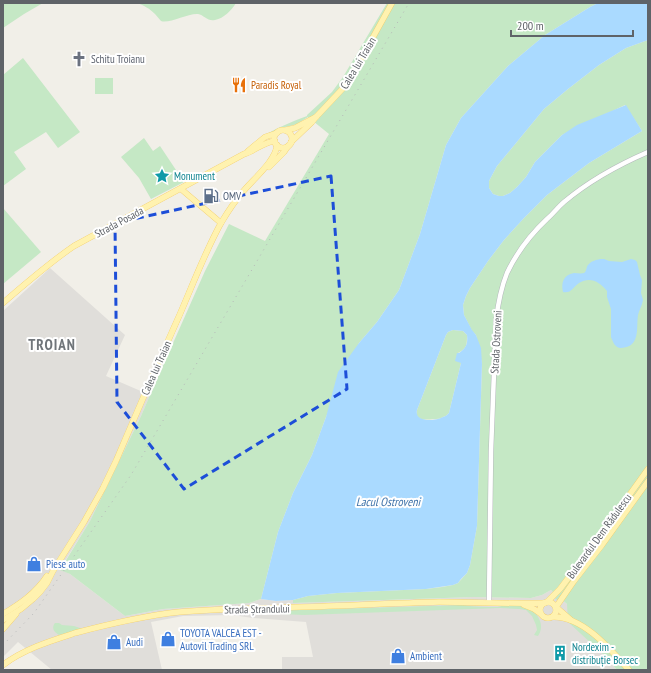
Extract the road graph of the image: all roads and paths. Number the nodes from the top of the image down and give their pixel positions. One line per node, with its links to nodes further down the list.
1 (392, 3): 2 (main road, Calea lui Traian)
2 (316, 117): 3 (main road, Calea lui Traian); 6 (main road, Calea lui Traian)
3 (286, 130): 4 (main road); 6 (main road)
4 (276, 133): 5 (main road); 8 (main road, Strada Posada)
5 (276, 143): 6 (main road); 8 (main road, Strada Posada); 9 (main road, Calea lui Traian)
6 (290, 144): 9 (main road, Calea lui Traian)
7 (648, 152): 18 (street, Strada Ostroveni)
8 (244, 154): 10 (main road, Strada Posada)
9 (264, 170): 11 (main road, Calea lui Traian)
10 (181, 189): 11 (main road); 12 (main road, Strada Posada)
11 (221, 223): 15 (main road, Calea lui Traian)
12 (3, 303)
13 (648, 469): 16 (main road, Bulevardul Dem Rădulescu)
14 (648, 481): 17 (main road, Bulevardul Dem Rădulescu)
15 (53, 571): 23 (main road, Calea lui Traian); 24 (main road, Calea lui Traian)
16 (555, 595): 20 (main road); 21 (main road, Bulevardul Dem Rădulescu)
17 (562, 598): 22 (main road, Bulevardul Dem Rădulescu); 28 (main road)
18 (489, 602): 19 (main road, Strada Ștrandului); 33 (main road, Strada Ștrandului)
19 (520, 603): 20 (main road, Strada Ștrandului); 27 (main road, Strada Ștrandului)
20 (534, 603): 21 (main road, Strada Ștrandului)
21 (546, 603): 22 (main road, Strada Ștrandului); 27 (main road)
22 (556, 607): 28 (main road, Strada Ștrandului); 29 (main road)
23 (21, 609): 30 (main road, Calea lui Traian); 32 (main road)
24 (10, 610): 25 (main road); 26 (main road, Calea lui Traian)
25 (3, 611)
26 (3, 614)
27 (541, 614): 29 (main road, Strada Ștrandului)
28 (565, 615): 31 (main road, Strada Ștrandului)
29 (553, 617): 31 (main road, Strada Ștrandului)
30 (3, 620)
31 (571, 620): 34 (main road, Strada Ștrandului)
32 (3, 629)
33 (3, 665)
34 (629, 670)

